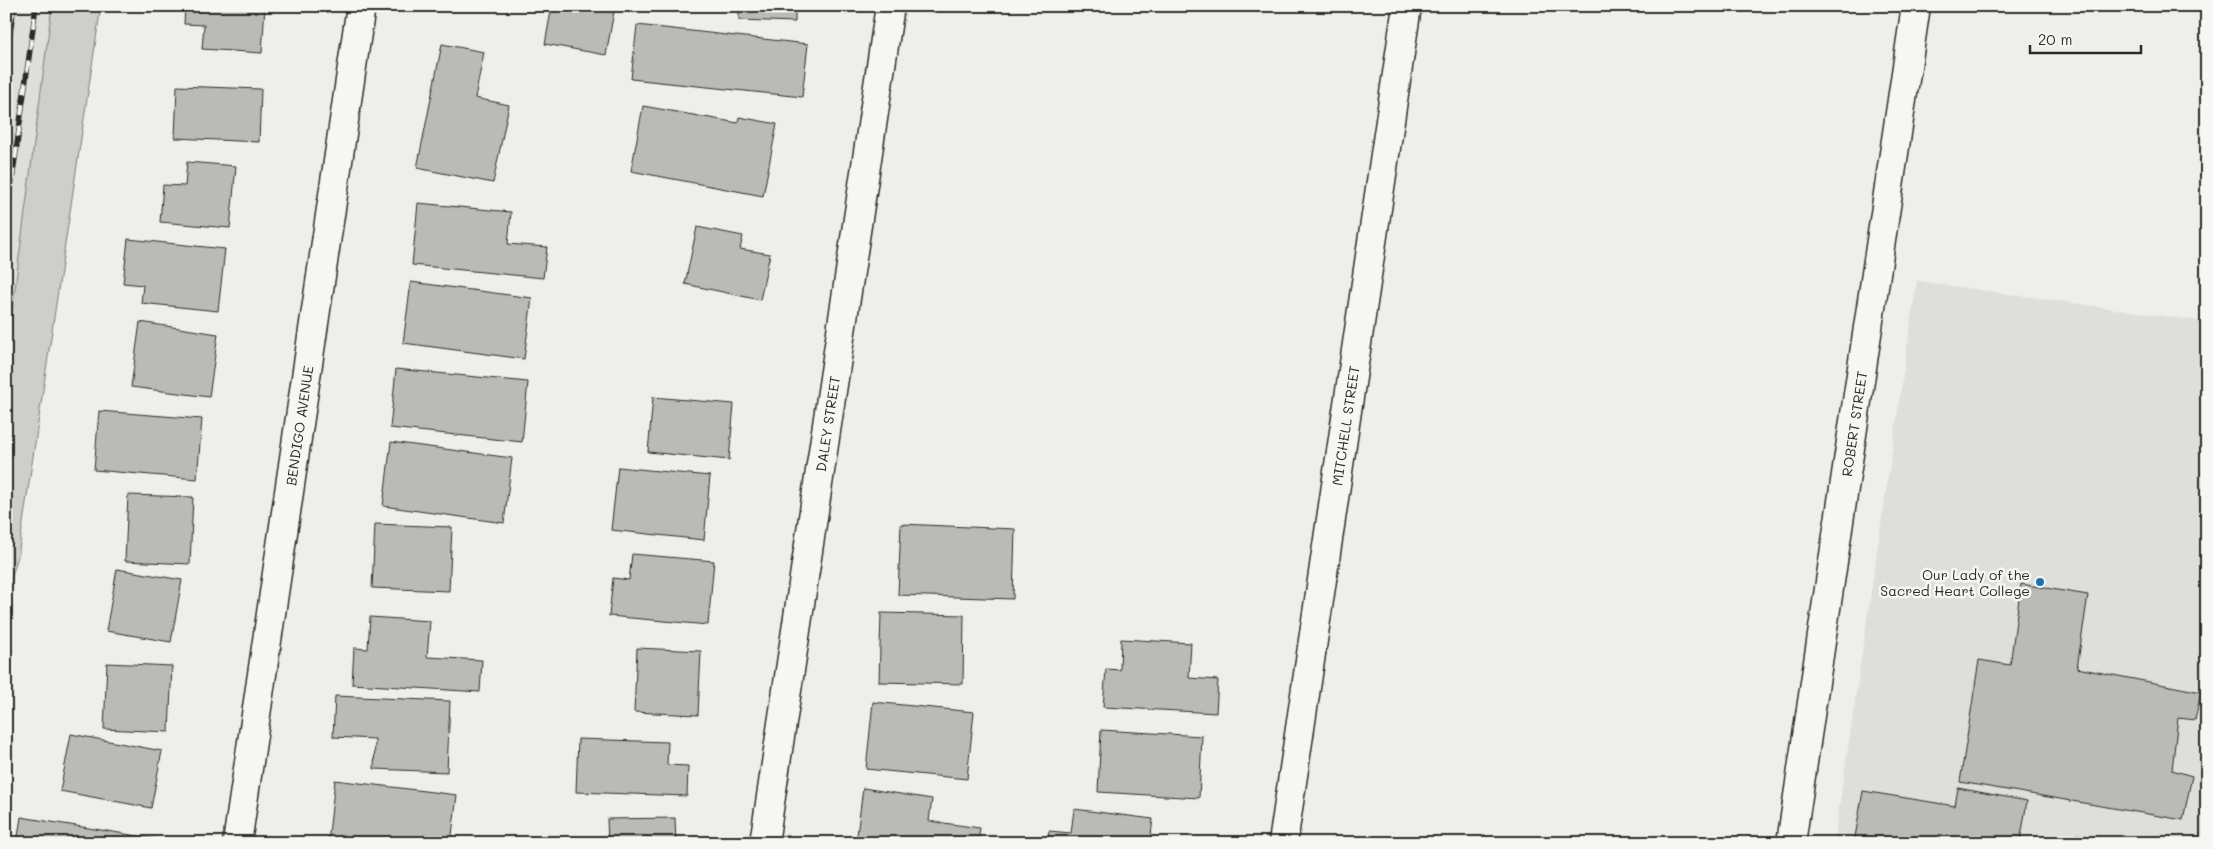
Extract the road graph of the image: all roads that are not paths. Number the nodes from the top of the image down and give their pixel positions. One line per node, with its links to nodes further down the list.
1 (361, 6): 5 (street, BENDIGO AVENUE)
2 (890, 6): 6 (street, DALEY STREET)
3 (1407, 6): 7 (street, MITCHELL STREET)
4 (1916, 6): 8 (street, ROBERT STREET)
5 (236, 843)
6 (764, 843)
7 (1283, 843)
8 (1791, 843)

